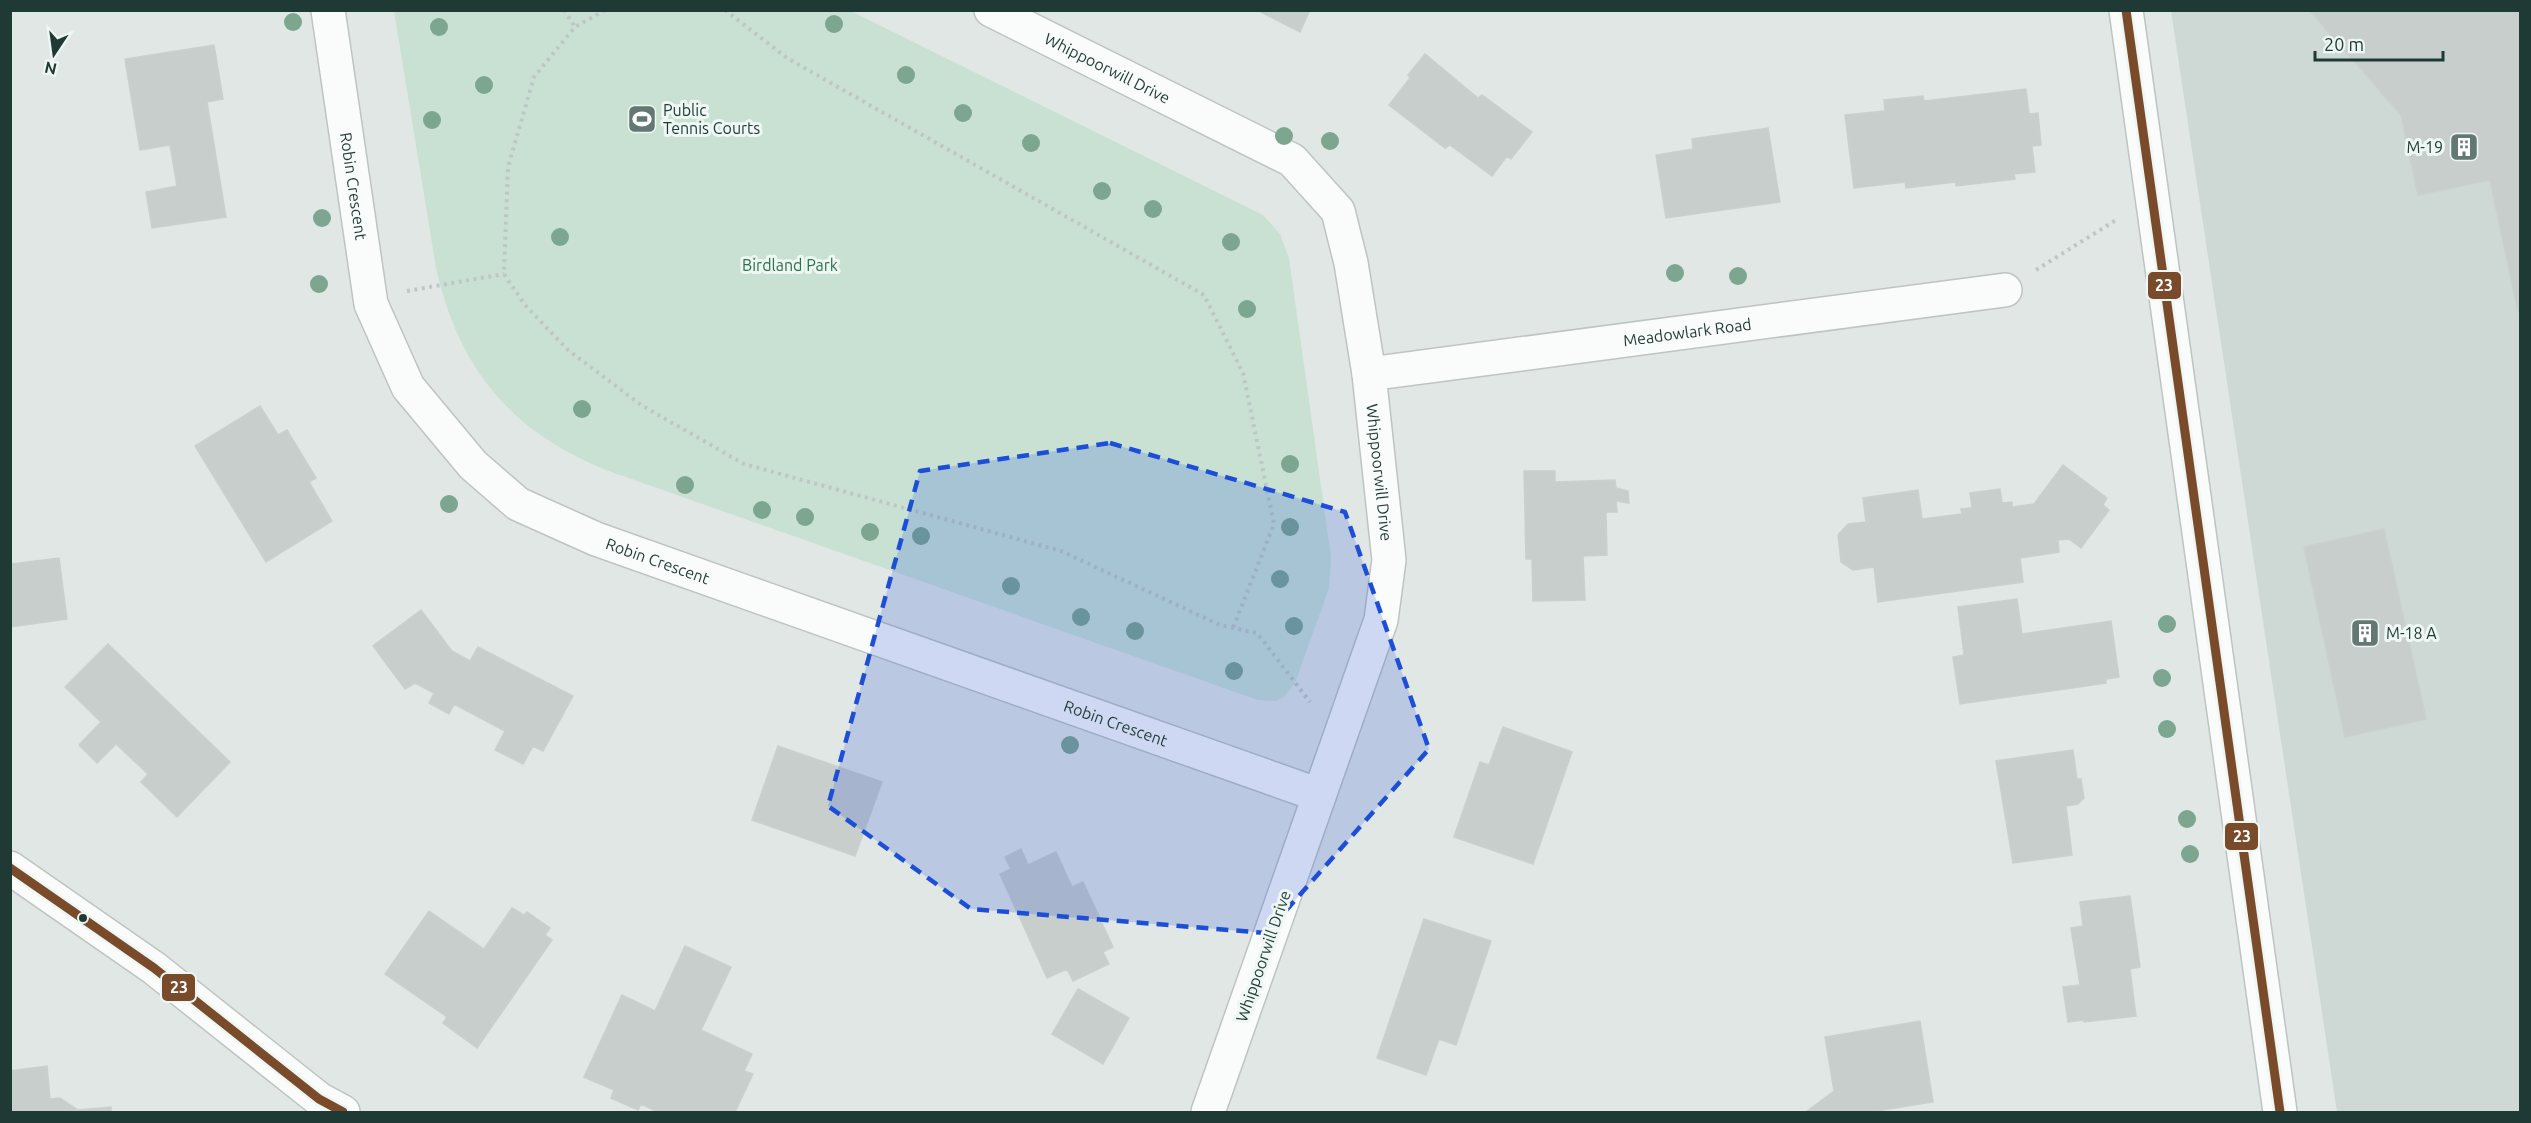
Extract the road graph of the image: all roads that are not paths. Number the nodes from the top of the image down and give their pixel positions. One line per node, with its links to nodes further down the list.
1 (328, 10): 6 (street, Robin Crescent)
2 (992, 10): 5 (street, Whippoorwill Drive)
3 (2126, 10): 10 (street)
4 (2006, 290): 5 (street, Meadowlark Road)
5 (1369, 374): 6 (street, Whippoorwill Drive)
6 (1319, 795): 9 (street, Whippoorwill Drive)
7 (10, 868): 8 (street)
8 (343, 1113)
9 (1208, 1113)
10 (2280, 1113)

